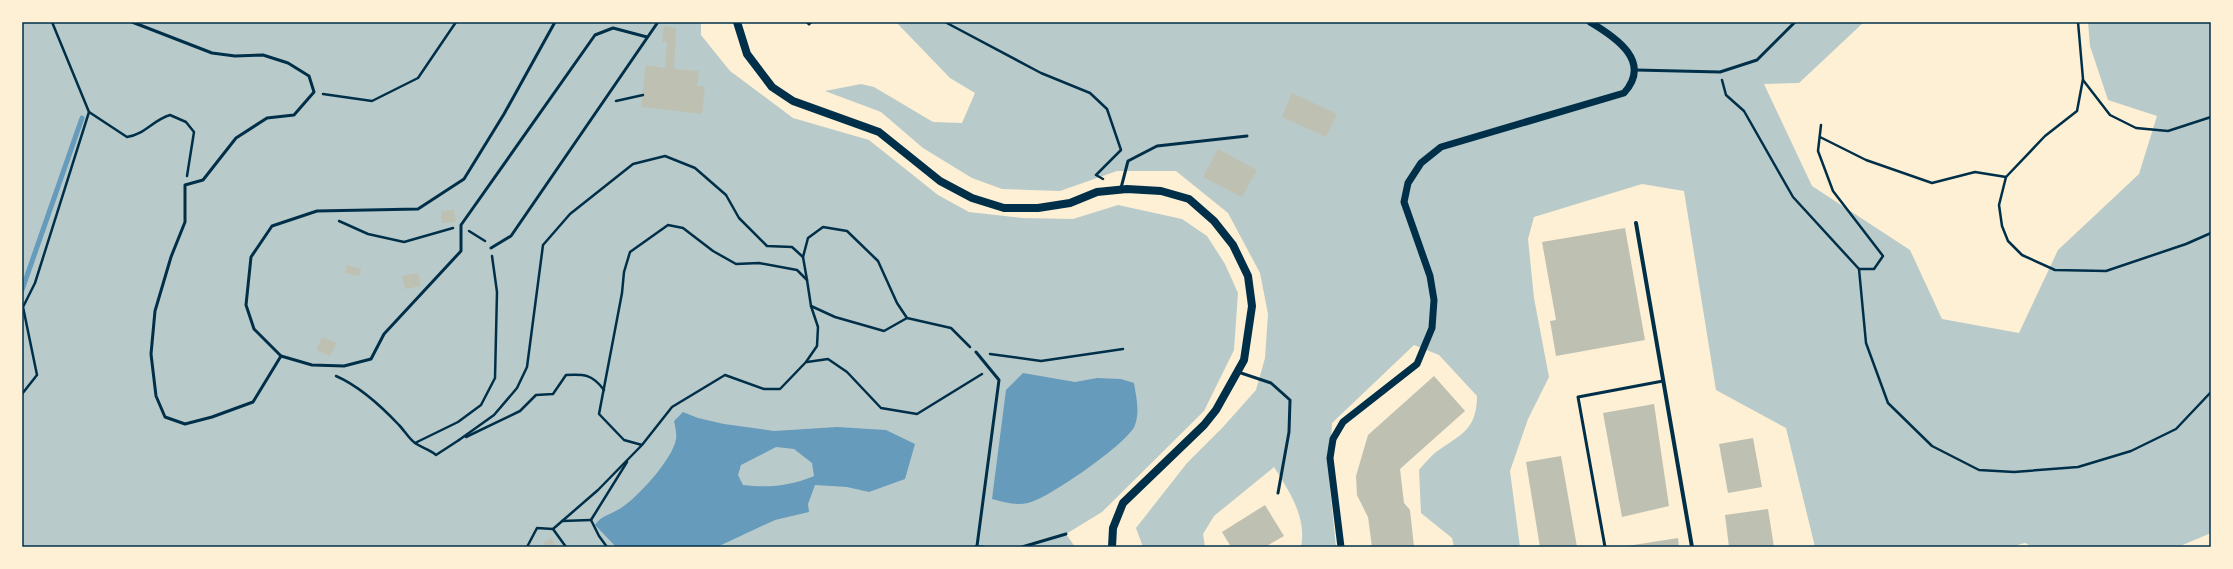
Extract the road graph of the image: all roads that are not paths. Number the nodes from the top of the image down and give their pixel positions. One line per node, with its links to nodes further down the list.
1 (132, 22): 16 (lane)
2 (555, 22): 16 (lane)
3 (658, 22): 9 (lane)
4 (737, 22): 12 (main road)
5 (807, 22): 6 (lane)
6 (811, 22)
7 (1590, 22): 10 (street)
8 (1795, 22): 10 (lane)
9 (647, 36): 14 (lane); 16 (lane)
10 (1636, 70): 25 (street)
11 (1247, 136): 12 (lane)
12 (1121, 190): 17 (main road)
13 (1636, 223): 18 (street)
14 (491, 248)
15 (976, 352): 21 (lane)
16 (281, 356)
17 (1238, 372): 19 (lane); 24 (main road)
18 (1663, 381): 26 (lane); 27 (street)
19 (1278, 493)
20 (1066, 534): 23 (lane)
21 (976, 546): 22 (lane)
22 (983, 547)
23 (1022, 547)
24 (1112, 547)
25 (1341, 547)
26 (1606, 547)
27 (1692, 547)

